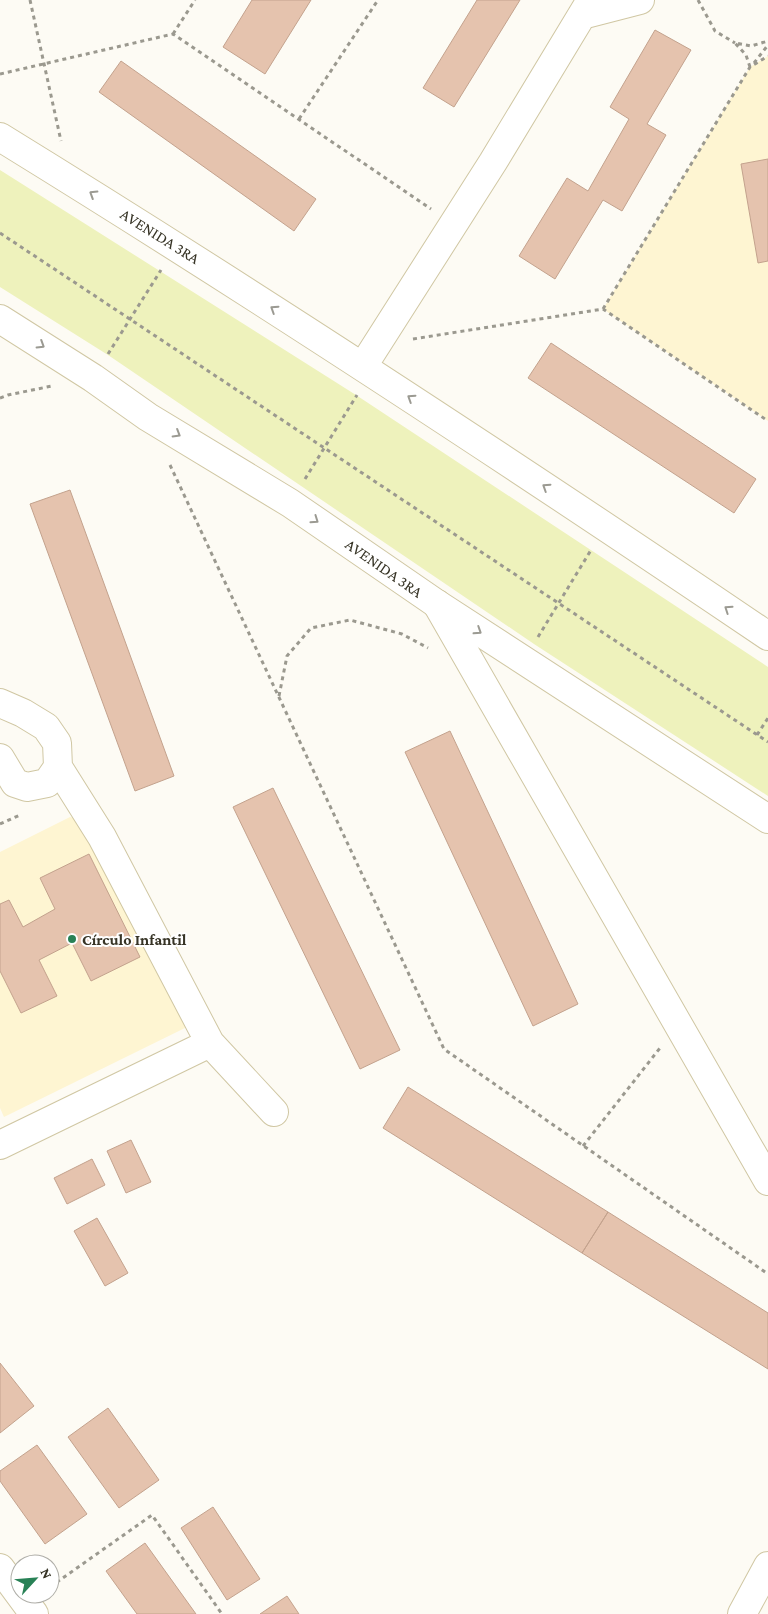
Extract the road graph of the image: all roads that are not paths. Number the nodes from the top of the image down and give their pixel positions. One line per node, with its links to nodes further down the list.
1 (640, 0): 2 (street)
2 (587, 8): 5 (street)
3 (0, 137): 5 (street, AVENIDA 3RA, one-way to 3)
4 (0, 319): 6 (street, AVENIDA 3RA, one-way to 6)
5 (370, 361): 7 (street, AVENIDA 3RA, one-way to 5)
6 (436, 604): 11 (street, AVENIDA 3RA, one-way to 11); 15 (street)
7 (768, 636)
8 (0, 702): 10 (street)
9 (0, 758): 10 (street)
10 (58, 768): 12 (street)
11 (768, 819)
12 (210, 1043): 13 (street); 14 (street)
13 (274, 1112)
14 (0, 1145)
15 (760, 1156): 16 (street)
16 (768, 1181)
17 (768, 1566): 20 (street)
18 (0, 1568): 19 (street)
19 (34, 1614)
20 (742, 1614)

